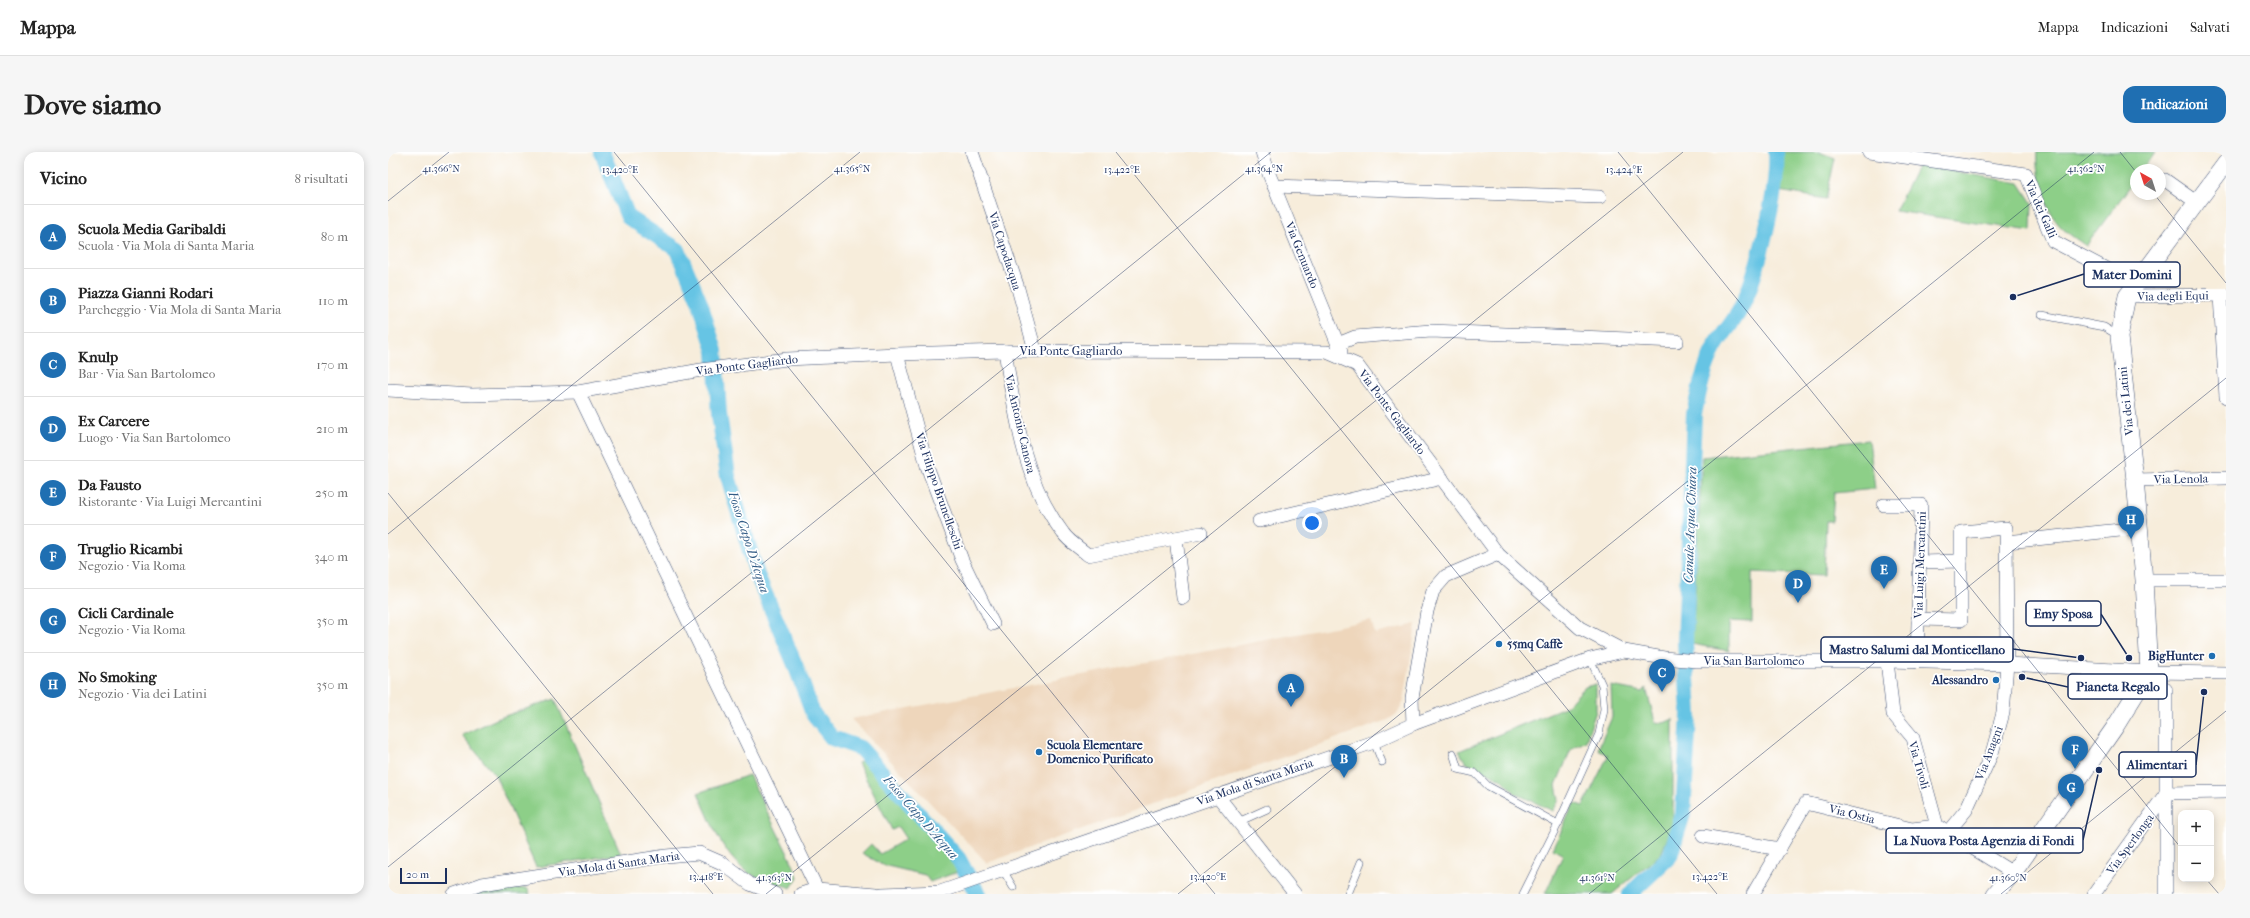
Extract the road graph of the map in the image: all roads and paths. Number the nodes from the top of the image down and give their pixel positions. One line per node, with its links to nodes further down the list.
1 (972, 152): 15 (street, Via Capodacqua)
2 (1262, 152): 6 (street, Via Genuardo)
3 (1869, 152): 9 (street, Via dei Galli)
4 (2226, 163): 8 (street, Via dei Latini)
5 (2166, 181): 8 (street)
6 (1274, 186): 7 (street); 14 (street, Via Genuardo)
7 (1600, 197)
8 (2196, 202): 9 (street, Via dei Latini)
9 (2131, 290): 10 (street, Via degli Equi); 12 (street, Via dei Latini)
10 (2223, 295): 21 (street, Via degli Equi)
11 (2042, 315): 12 (lane)
12 (2119, 337): 24 (street, Via dei Latini)
13 (1677, 341): 14 (street)
14 (1338, 344): 18 (street, Via Genuardo)
15 (1035, 350): 16 (street, Via Ponte Gagliardo); 18 (street, Via Ponte Gagliardo)
16 (1005, 351): 17 (street, Via Ponte Gagliardo); 29 (street, Via Antonio Canova)
17 (897, 354): 20 (street, Via Ponte Gagliardo); 38 (street, Via Filippo Brunelleschi)
18 (1343, 357): 22 (street, Via Ponte Gagliardo)
19 (388, 390): 20 (street, Via Ponte Gagliardo)
20 (578, 392): 63 (street)
21 (2226, 397)
22 (1442, 478): 26 (street); 31 (street, Via Ponte Gagliardo)
23 (2226, 478): 24 (street, Via Lenola)
24 (2135, 480): 27 (street, Via dei Latini)
25 (1884, 505): 33 (street, Via Luigi Mercantini)
26 (1259, 522)
27 (2139, 528): 30 (street); 34 (street, Via dei Latini)
28 (1201, 533): 29 (street, Via Antonio Canova)
29 (1176, 538): 36 (street)
30 (2007, 542): 32 (street); 43 (street, Via Anagni)
31 (1498, 554): 39 (street, Via Ponte Gagliardo); 46 (street)
32 (1961, 561): 33 (street); 37 (street)
33 (1920, 562): 37 (street, Via Luigi Mercantini)
34 (2144, 580): 35 (street); 44 (street, Via dei Latini)
35 (2226, 580)
36 (1183, 598)
37 (1918, 619): 42 (street, Via Luigi Mercantini)
38 (993, 624)
39 (1624, 651): 40 (street, Via Mola di Santa Maria); 41 (street, Via San Bartolomeo)
40 (1590, 659): 46 (street, Via Mola di Santa Maria); 55 (lane)
41 (1887, 661): 42 (street, Via San Bartolomeo); 56 (street, Via Tivoli)
42 (1917, 662): 43 (street, Via San Bartolomeo)
43 (2007, 664): 44 (street, Via San Bartolomeo); 56 (street, Via Anagni)
44 (2149, 672): 45 (street, Via San Bartolomeo); 51 (street); 61 (street)
45 (2226, 673)
46 (1413, 724): 47 (street, Via Mola di Santa Maria)
47 (1374, 742): 49 (lane); 52 (street, Via Mola di Santa Maria)
48 (1452, 753): 55 (lane)
49 (1382, 762)
50 (2226, 792): 51 (street)
51 (2166, 793): 74 (street, Via Sperlonga); 75 (street)
52 (1217, 795): 54 (street); 60 (street, Via Mola di Santa Maria)
53 (1267, 809): 54 (lane)
54 (1236, 824): 69 (street)
55 (1558, 824): 71 (lane)
56 (1942, 830): 58 (street, Via Ostia); 61 (street)
57 (1703, 836): 58 (street)
58 (1780, 849): 72 (street, Via Ostia)
59 (1361, 862): 70 (lane)
60 (1004, 872): 62 (lane); 68 (street, Via Mola di Santa Maria)
61 (2013, 873): 73 (street)
62 (1013, 887)
63 (817, 889): 66 (street); 67 (street)
64 (454, 894): 65 (street, Via Mola di Santa Maria)
65 (775, 894)
66 (801, 894)
67 (876, 894)
68 (882, 894)
69 (1295, 894)
70 (1348, 894)
71 (1523, 894)
72 (1753, 894)
73 (1995, 894)
74 (2094, 894)
75 (2166, 894)

